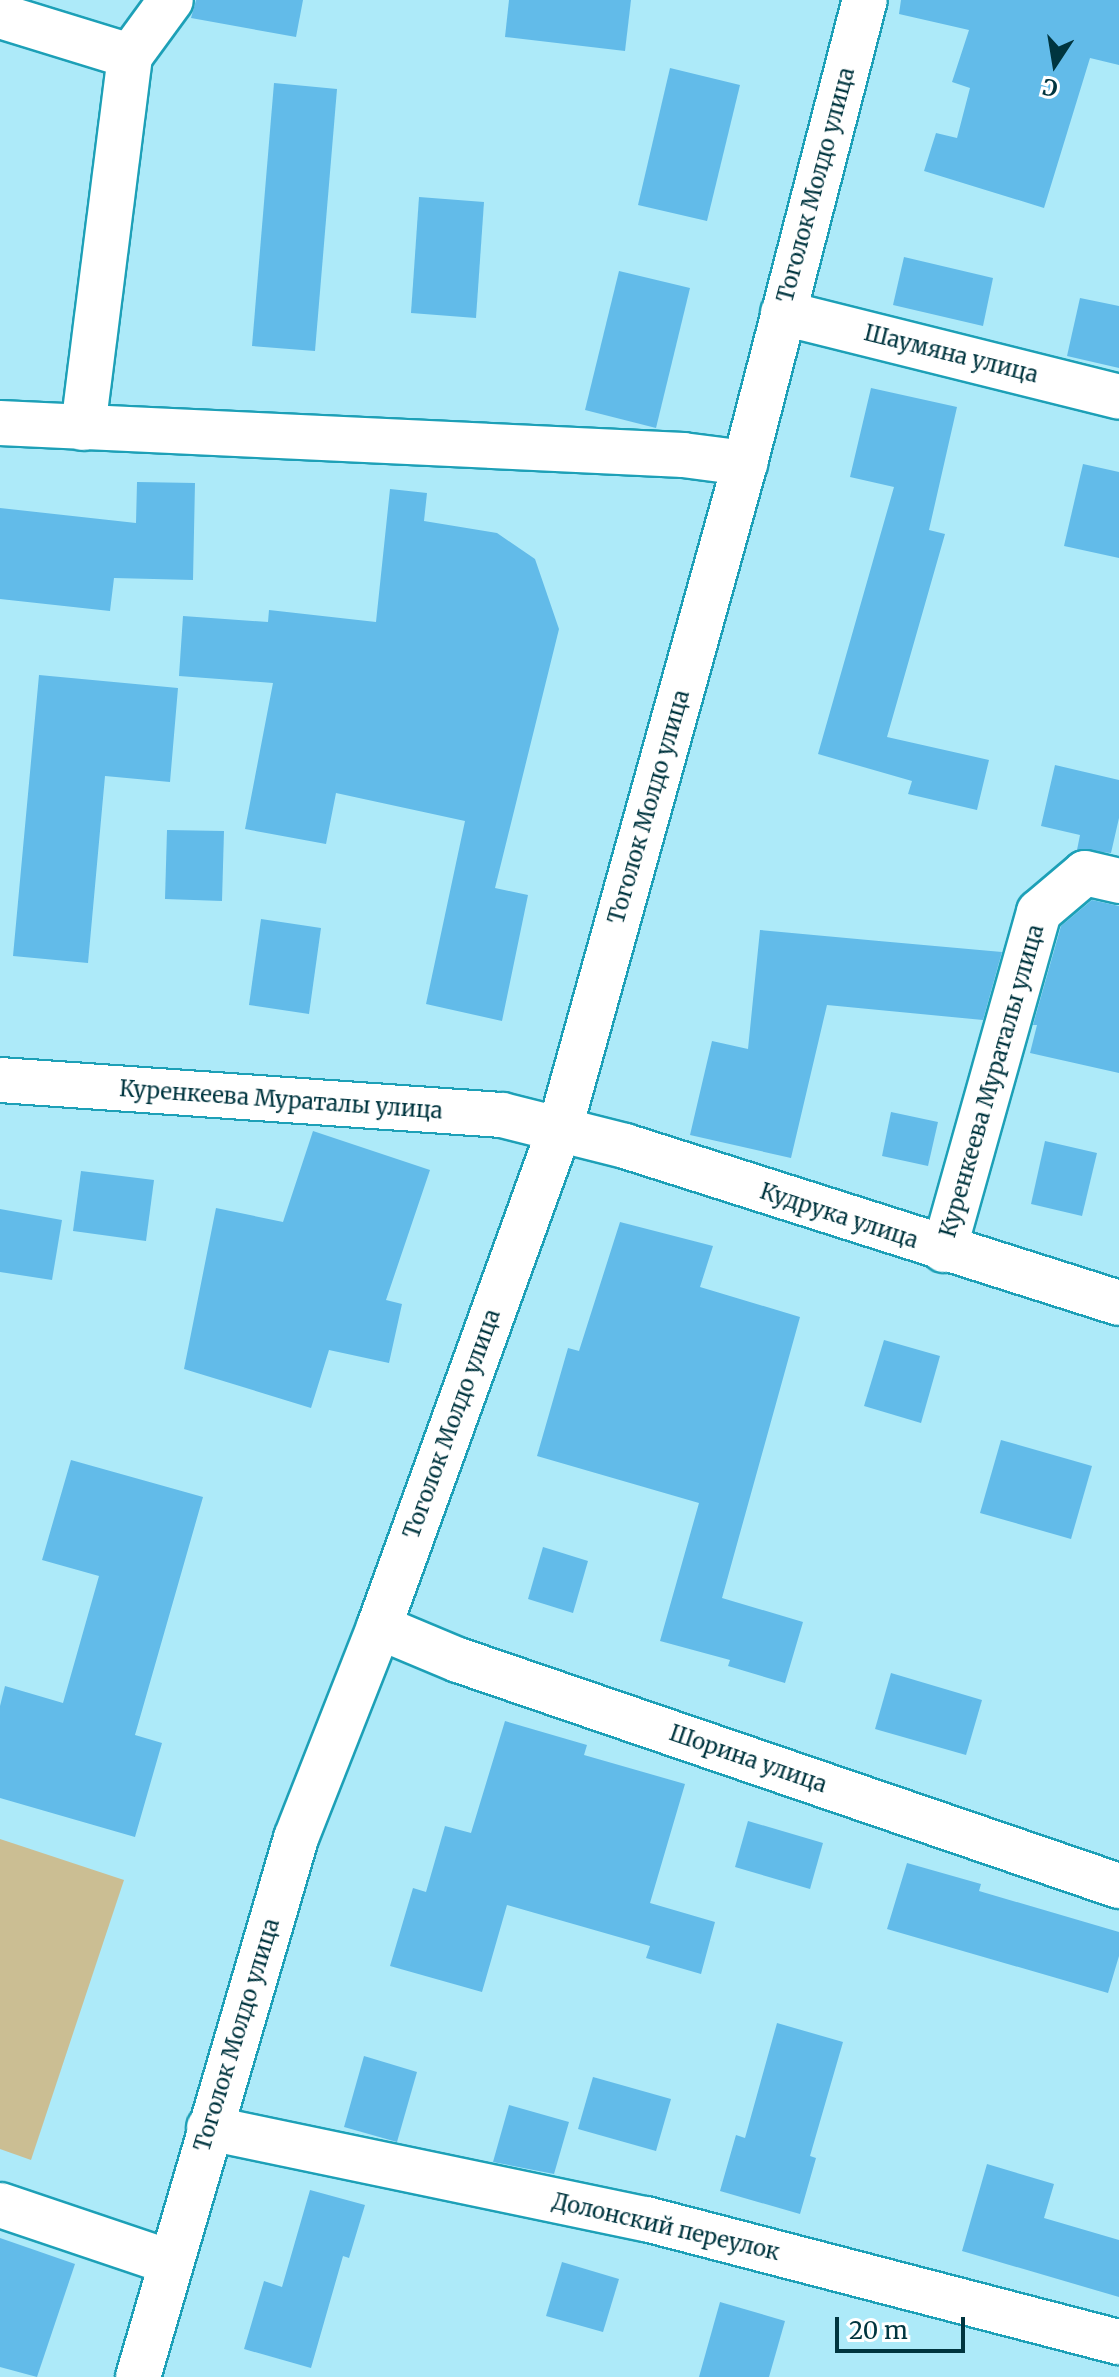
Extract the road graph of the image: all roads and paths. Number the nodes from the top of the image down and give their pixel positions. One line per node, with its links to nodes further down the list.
1 (171, 0): 4 (street)
2 (865, 0): 5 (street, Тоголок Молдо улица)
3 (0, 16): 4 (street)
4 (130, 56): 8 (street)
5 (783, 313): 6 (street, Шаумяна улица); 9 (street, Тоголок Молдо улица)
6 (1119, 397)
7 (0, 423): 8 (street)
8 (83, 428): 9 (street)
9 (745, 463): 12 (street, Тоголок Молдо улица)
10 (1119, 881): 13 (street, Куренкеева Мураталы улица)
11 (0, 1080): 12 (street, Куренкеева Мураталы улица)
12 (560, 1128): 13 (street, Кудрука улица); 15 (street, Тоголок Молдо улица)
13 (944, 1250): 14 (street, Кудрука улица)
14 (1119, 1303)
15 (379, 1627): 16 (street, Шорина улица); 17 (street, Тоголок Молдо улица)
16 (1119, 1886)
17 (209, 2128): 19 (street, Тоголок Молдо улица); 20 (street, Долонский переулок)
18 (0, 2205): 19 (street)
19 (169, 2262): 21 (street, Тоголок Молдо улица)
20 (1119, 2342)
21 (138, 2377)

